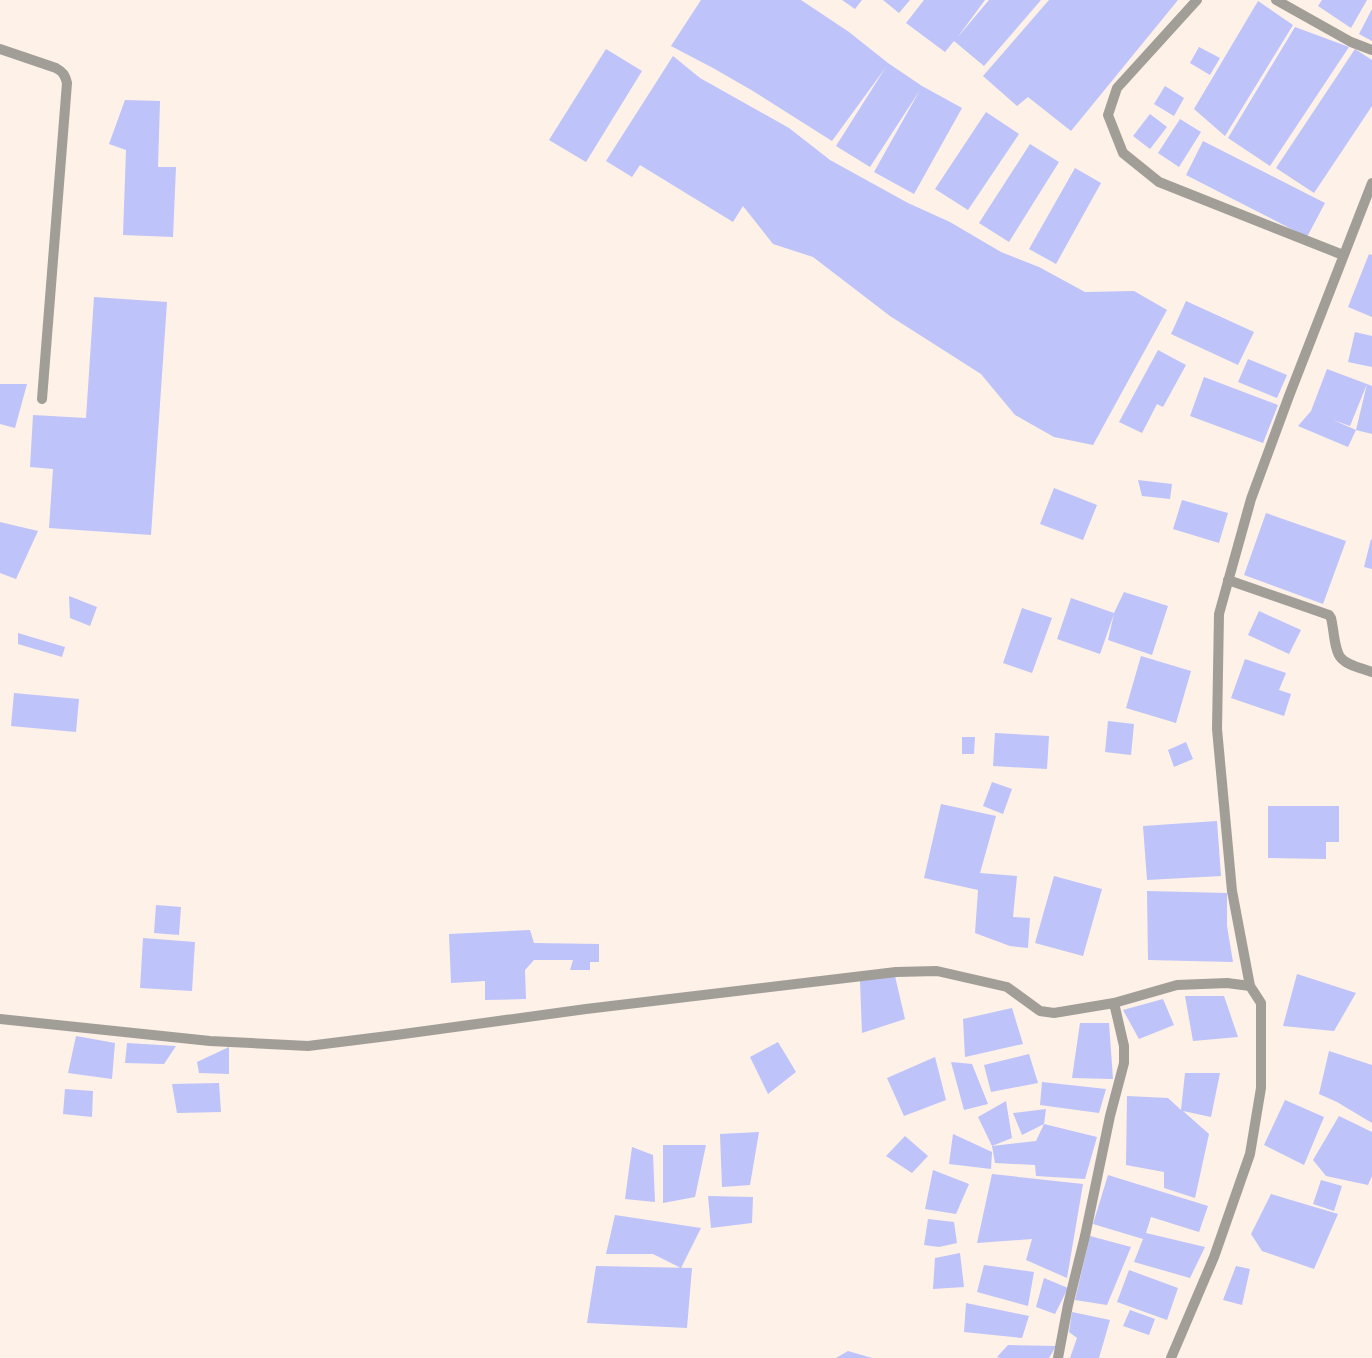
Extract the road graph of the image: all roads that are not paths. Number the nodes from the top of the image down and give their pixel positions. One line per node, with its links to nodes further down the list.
1 (1197, 0): 6 (street)
2 (1276, 0): 4 (street)
3 (0, 49): 7 (street)
4 (1372, 50)
5 (1372, 183): 6 (street)
6 (1343, 256): 8 (street)
7 (42, 399)
8 (1228, 580): 9 (street); 10 (street)
9 (1372, 672)
10 (1250, 986): 11 (street); 14 (street)
11 (1114, 1003): 12 (street); 13 (street)
12 (0, 1019)
13 (1058, 1358)
14 (1171, 1358)

